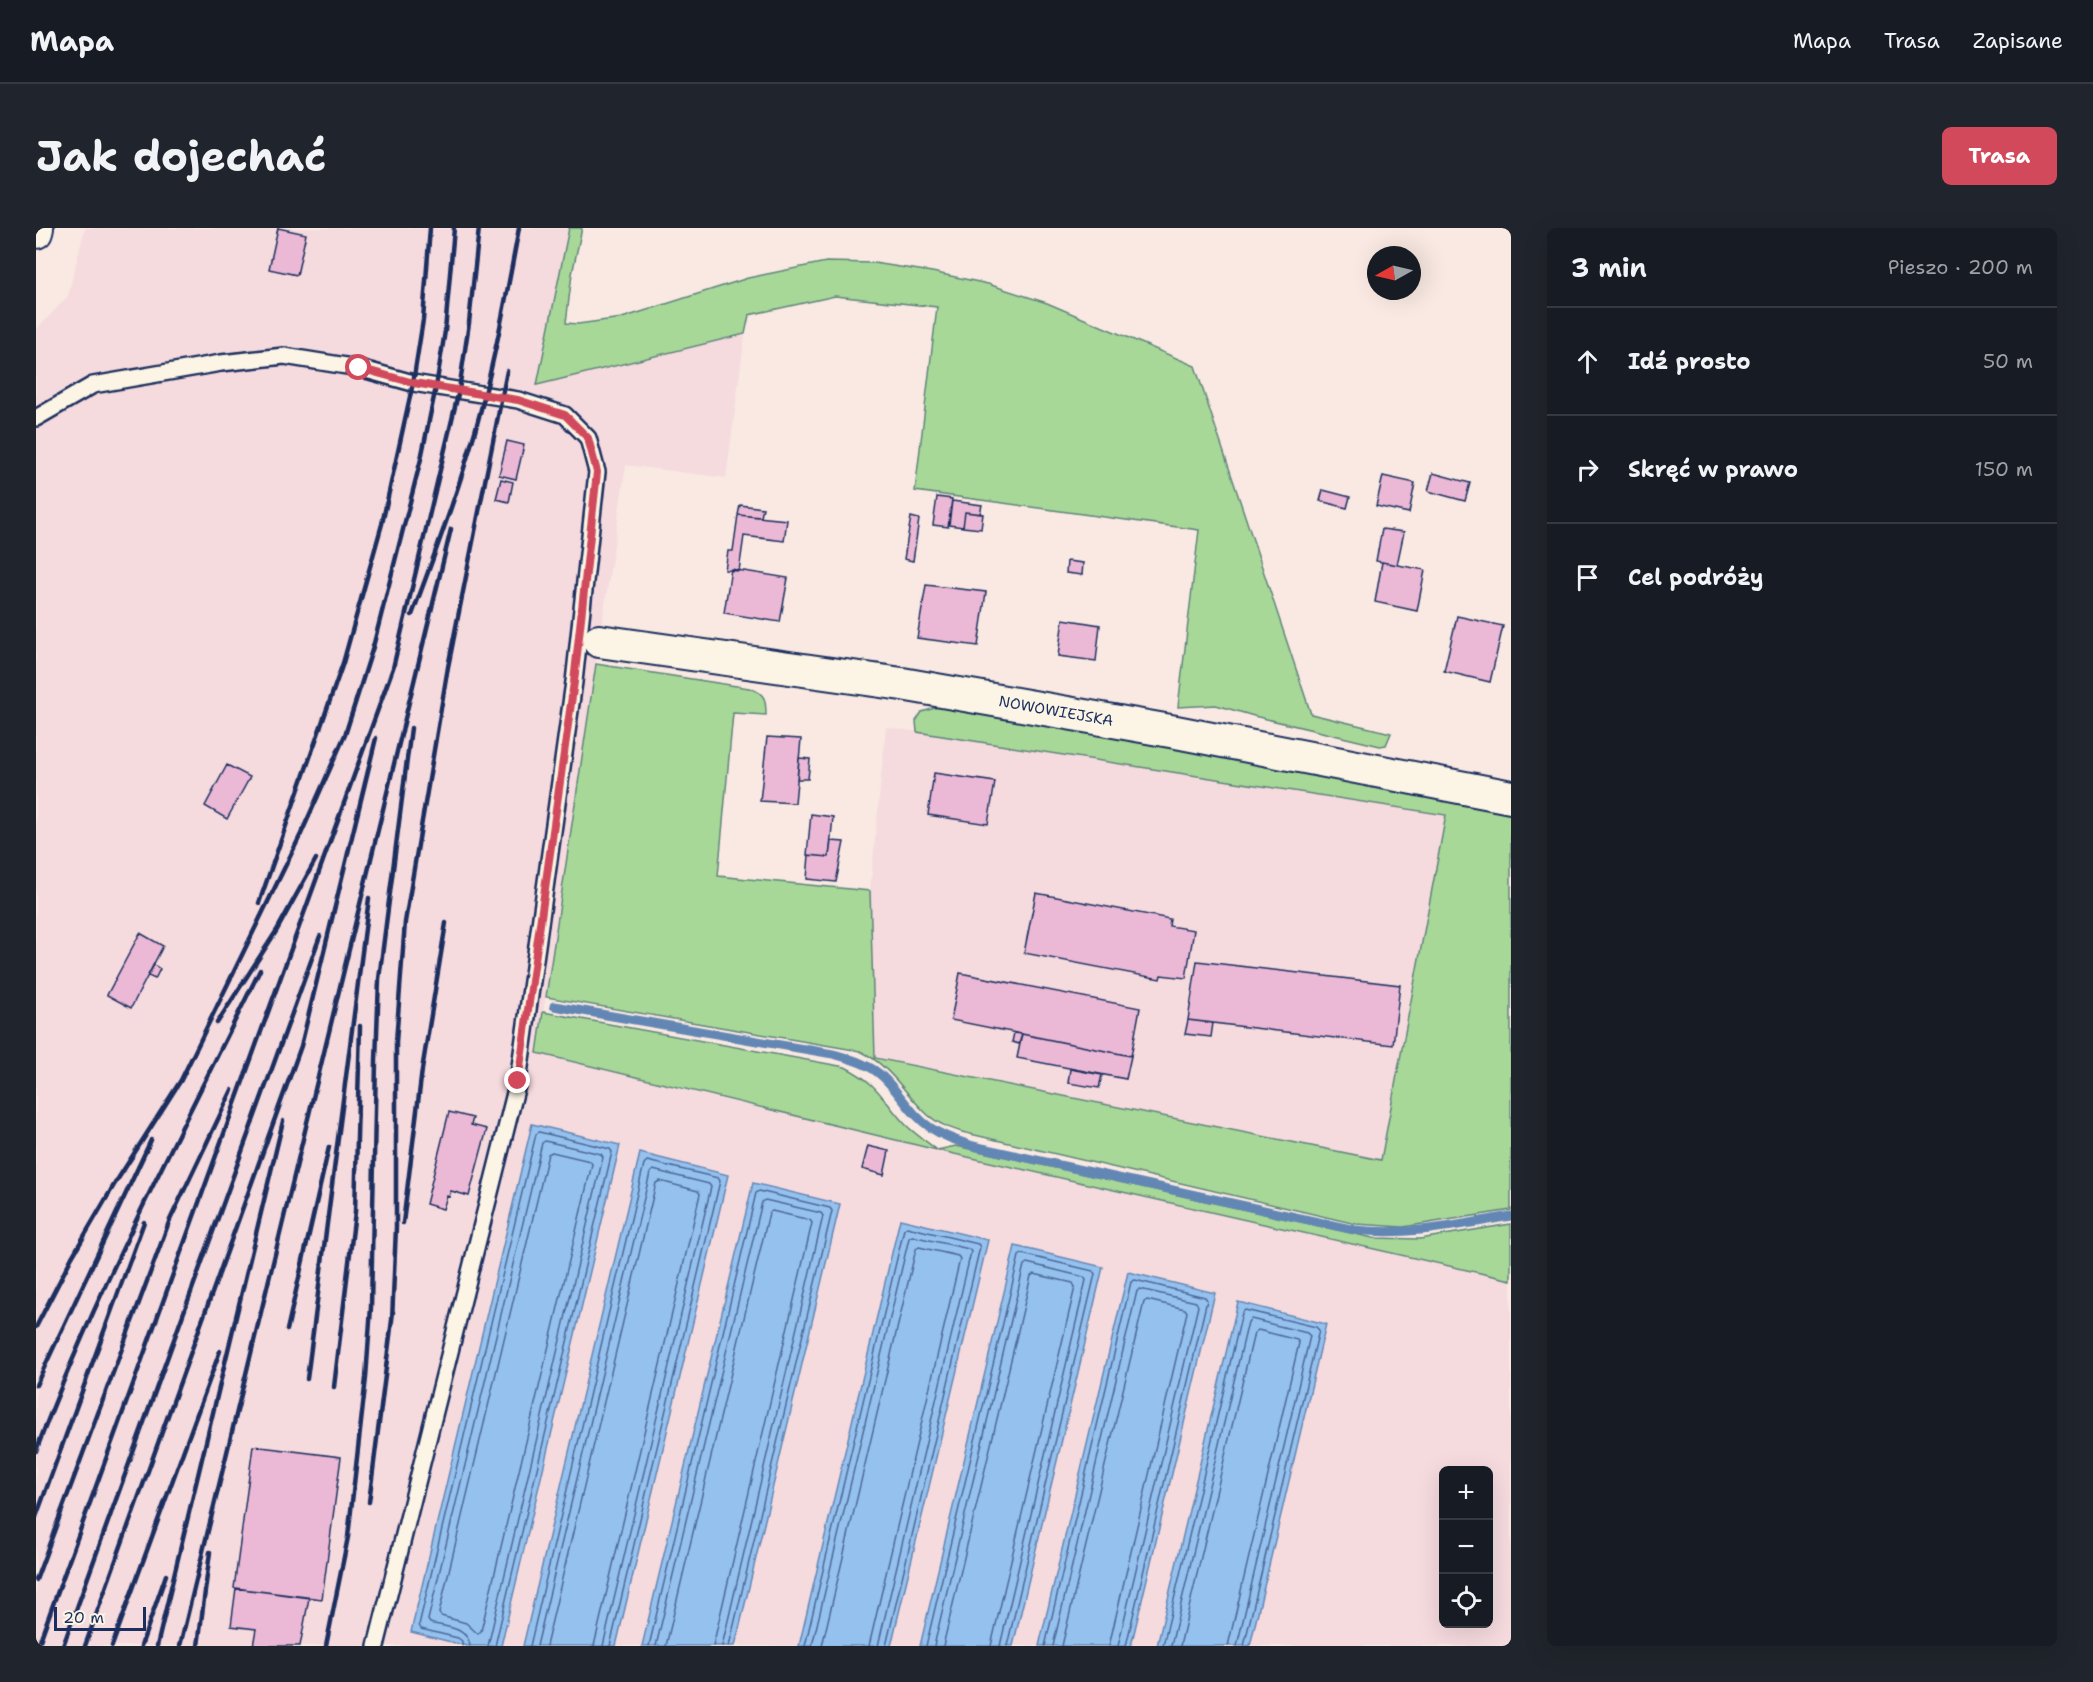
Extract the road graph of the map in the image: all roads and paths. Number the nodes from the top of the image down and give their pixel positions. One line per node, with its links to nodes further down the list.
1 (36, 418): 4 (lane)
2 (599, 641): 3 (street, NOWOWIEJSKA)
3 (1511, 797)
4 (376, 1646)

